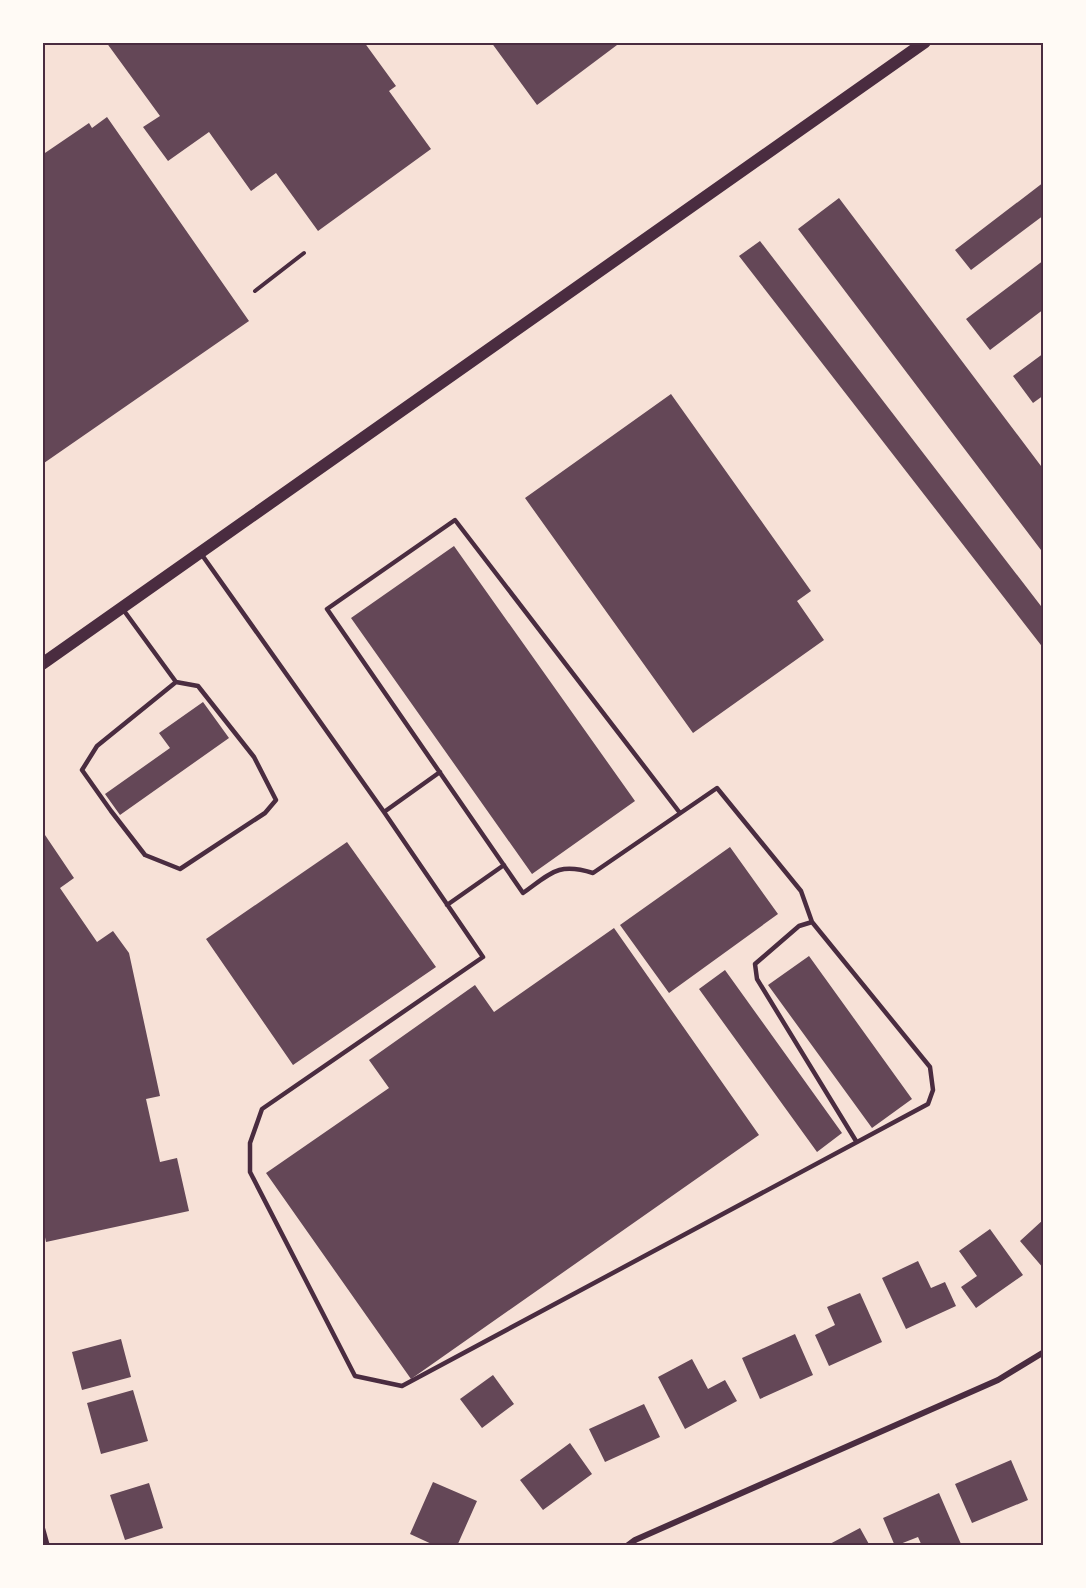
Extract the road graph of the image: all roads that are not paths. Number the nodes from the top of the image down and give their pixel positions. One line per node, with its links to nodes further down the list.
1 (926, 42): 2 (main road)
2 (200, 553): 3 (main road); 7 (lane)
3 (122, 608): 4 (main road); 5 (lane)
4 (42, 664)
5 (176, 682): 5 (lane)
6 (440, 772): 7 (lane); 8 (lane); 9 (lane)
7 (384, 812): 10 (lane)
8 (680, 813): 9 (lane); 11 (lane)
9 (504, 865): 10 (lane)
10 (447, 905): 12 (lane)
11 (812, 922): 12 (lane); 12 (lane)
12 (856, 1141)
13 (1044, 1352): 16 (street)
14 (42, 1528): 15 (street)
15 (48, 1546)
16 (627, 1546)

